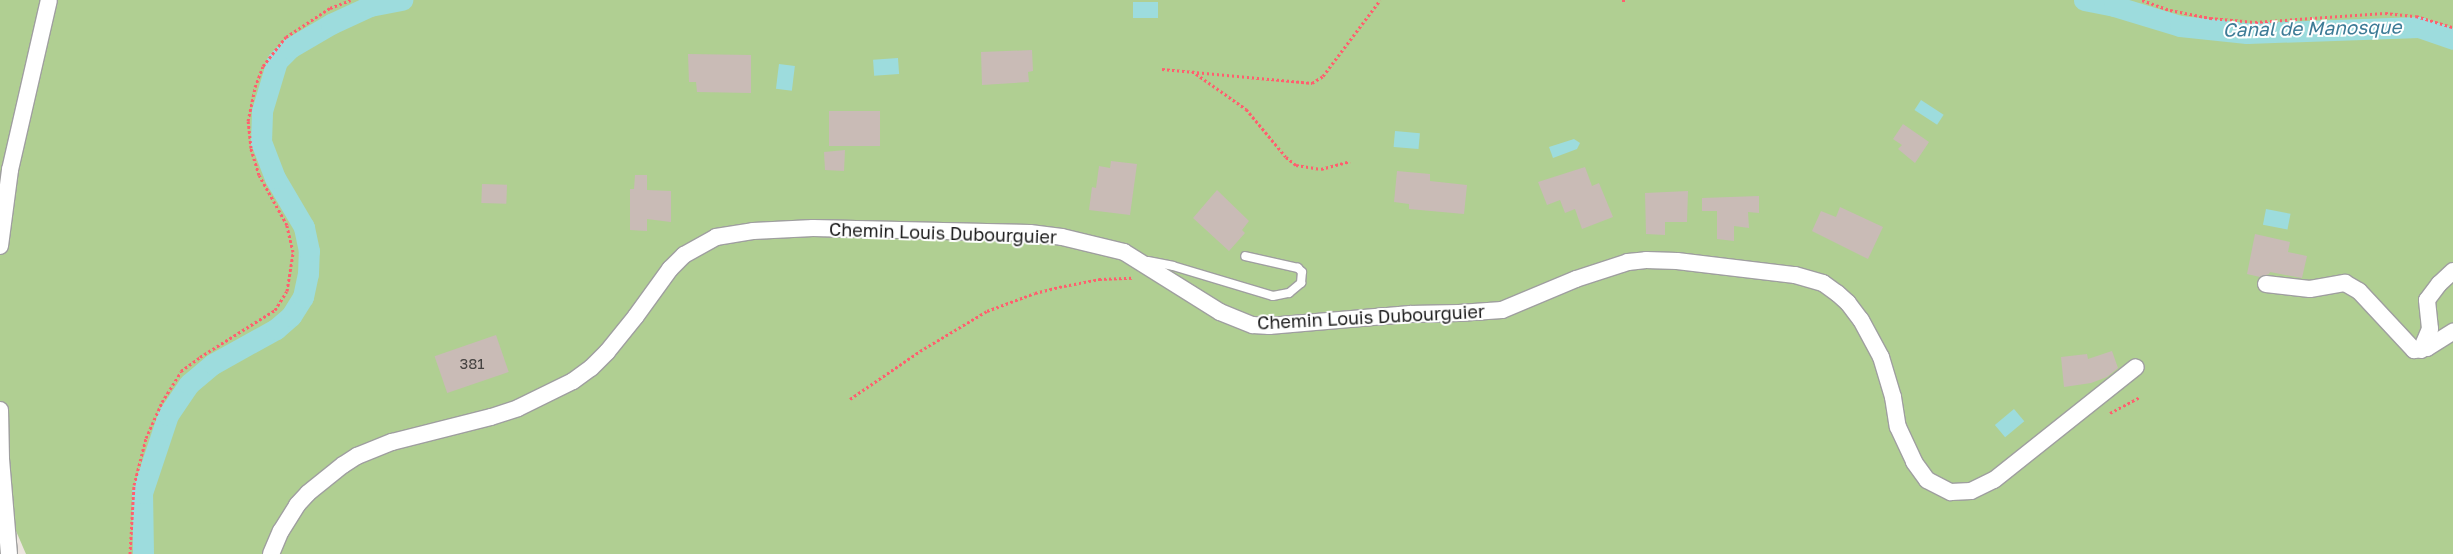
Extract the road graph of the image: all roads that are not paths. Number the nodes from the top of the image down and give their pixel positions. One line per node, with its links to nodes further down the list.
1 (49, 0): 2 (street)
2 (0, 246)
3 (1245, 256): 4 (lane)
4 (1136, 258): 9 (street, Chemin Louis Dubourguier); 12 (street, Chemin Louis Dubourguier)
5 (2453, 271): 8 (street)
6 (2266, 284): 8 (street)
7 (2453, 332): 8 (street)
8 (2421, 350)
9 (2136, 367)
10 (0, 410): 11 (street)
11 (9, 554)
12 (271, 554)

